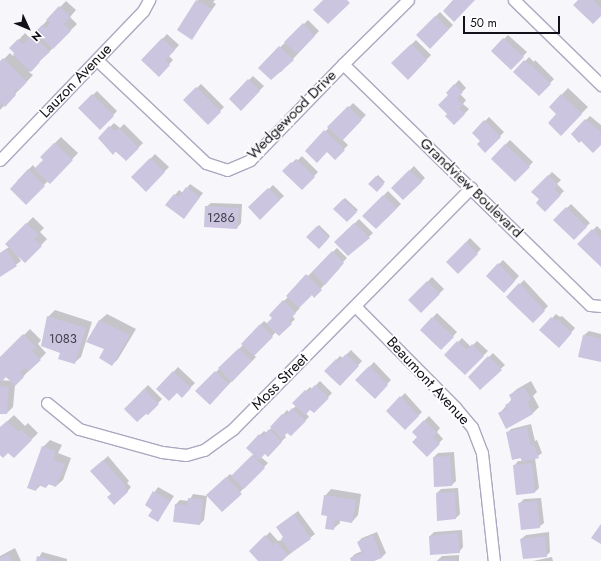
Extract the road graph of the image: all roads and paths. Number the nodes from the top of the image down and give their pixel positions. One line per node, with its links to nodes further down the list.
1 (149, 0): 4 (street, Lauzon Avenue)
2 (408, 0): 5 (street, Wedgewood Drive)
3 (514, 0): 6 (street)
4 (97, 60): 5 (street, Wedgewood Drive); 7 (street, Lauzon Avenue)
5 (343, 64): 8 (street, Grandview Boulevard)
6 (601, 85)
7 (0, 160)
8 (471, 188): 9 (street, Moss Street); 10 (street, Grandview Boulevard)
9 (356, 306): 11 (street, Moss Street); 12 (street, Beaumont Avenue)
10 (601, 306)
11 (47, 404)
12 (494, 561)

